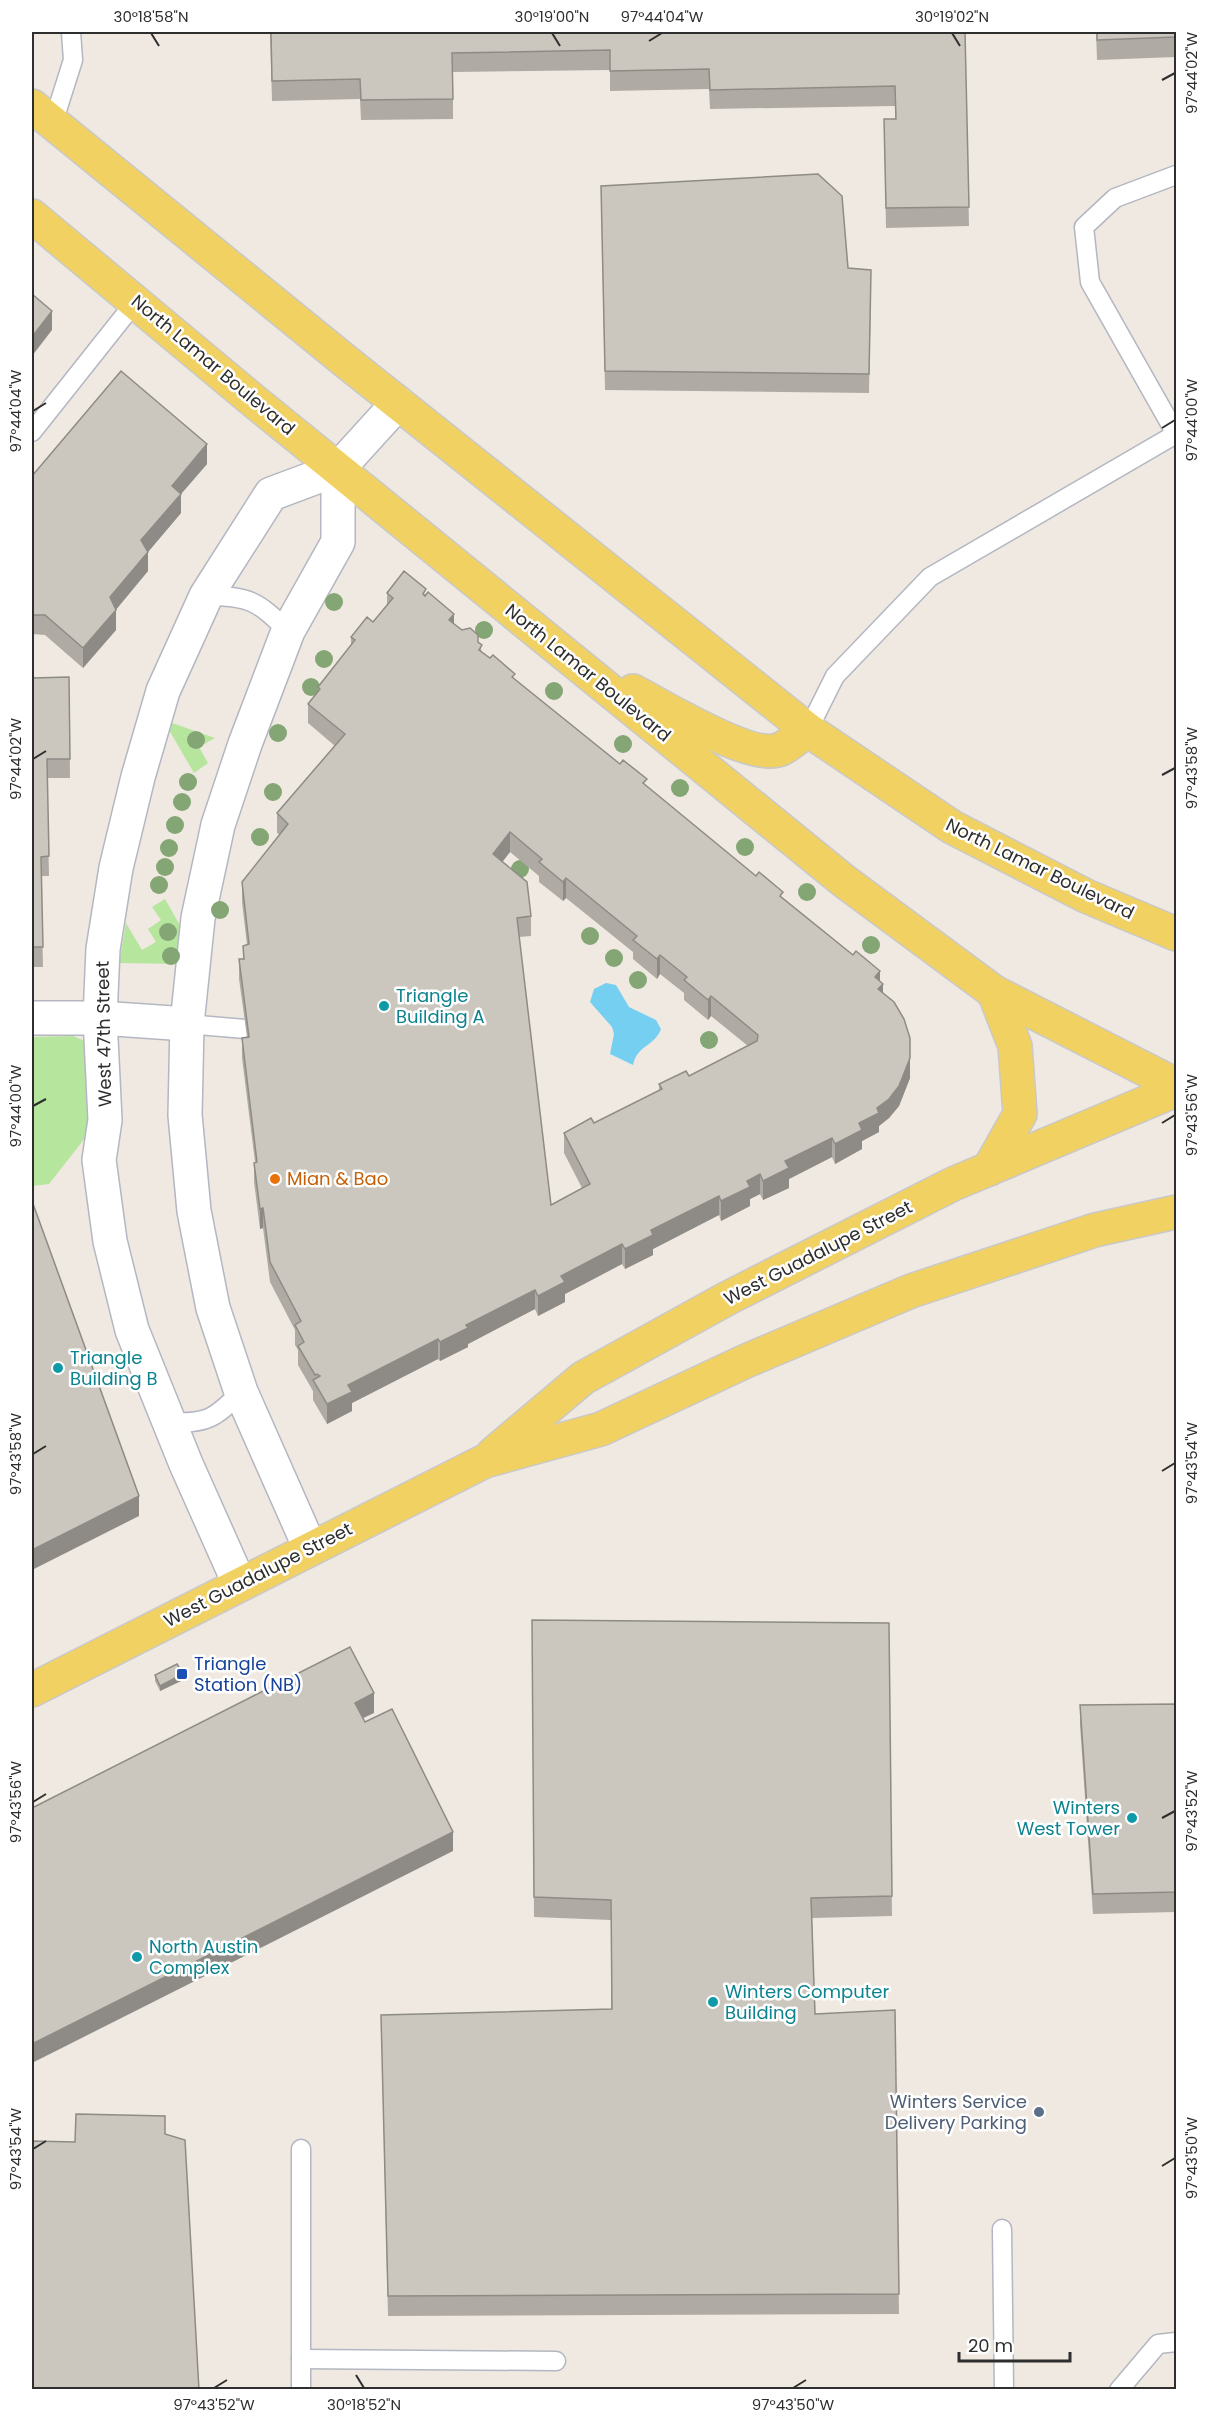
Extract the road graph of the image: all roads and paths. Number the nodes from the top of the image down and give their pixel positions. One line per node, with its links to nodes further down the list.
1 (71, 32): 2 (lane)
2 (42, 115): 6 (main road, North Lamar Boulevard)
3 (1176, 175): 8 (lane)
4 (32, 216): 5 (main road, North Lamar Boulevard)
5 (136, 301): 7 (lane); 9 (main road, North Lamar Boulevard)
6 (398, 404): 9 (street, West 47th Street); 13 (main road, North Lamar Boulevard)
7 (32, 432)
8 (1176, 434): 13 (lane)
9 (338, 470): 10 (street, West 47th Street); 11 (street); 12 (main road, North Lamar Boulevard)
10 (206, 596): 11 (lane); 17 (street, West 47th Street)
11 (288, 631): 18 (street)
12 (566, 654): 13 (main road); 15 (main road, North Lamar Boulevard)
13 (808, 730): 14 (main road, North Lamar Boulevard)
14 (1176, 934)
15 (994, 992): 20 (main road, North Lamar Boulevard); 22 (main road)
16 (32, 1018): 17 (street)
17 (100, 1018): 18 (street); 25 (street, West 47th Street)
18 (187, 1024): 19 (lane); 24 (street)
19 (245, 1029)
20 (1176, 1085)
21 (1176, 1090): 22 (main road, West Guadalupe Street)
22 (989, 1169): 26 (main road, West Guadalupe Street)
23 (1176, 1212): 26 (main road, West Guadalupe Street)
24 (241, 1392): 25 (lane); 27 (street)
25 (168, 1422): 28 (street, West 47th Street)
26 (485, 1461): 27 (main road, West Guadalupe Street)
27 (310, 1548): 28 (main road, West Guadalupe Street)
28 (239, 1583): 29 (main road, West Guadalupe Street)
29 (32, 1690)
30 (301, 2149): 33 (lane)
31 (1002, 2229): 36 (lane)
32 (1176, 2342): 37 (lane)
33 (301, 2359): 34 (lane); 35 (lane)
34 (556, 2361)
35 (301, 2390)
36 (1004, 2390)
37 (1119, 2390)

